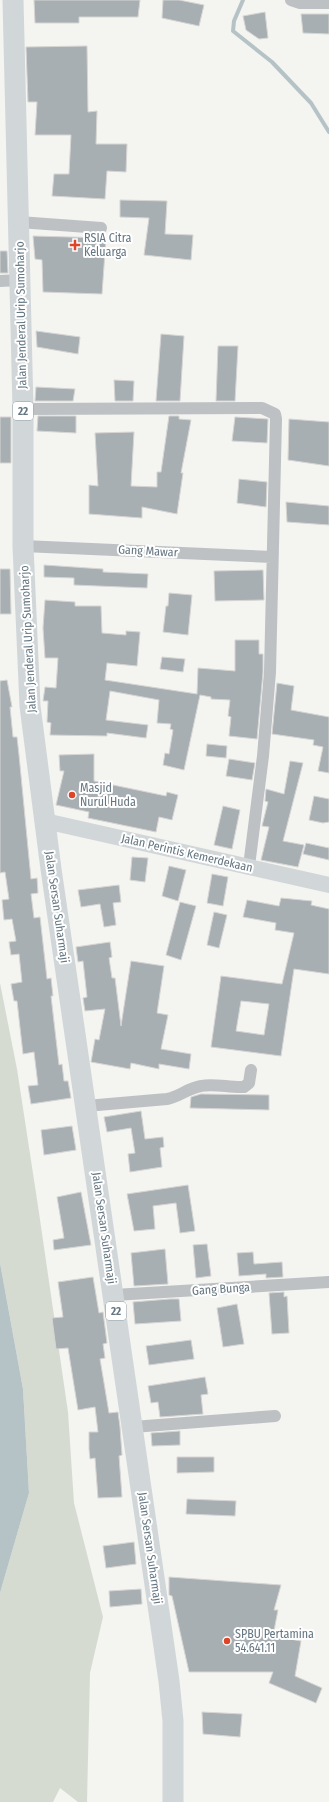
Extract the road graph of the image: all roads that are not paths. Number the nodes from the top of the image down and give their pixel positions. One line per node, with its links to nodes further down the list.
1 (13, 0): 4 (highway, Jalan Jenderal Urip Sumoharjo / 22)
2 (291, 0): 3 (street)
3 (329, 3)
4 (19, 222): 5 (street); 6 (highway, Jalan Jenderal Urip Sumoharjo / 22)
5 (101, 228)
6 (10, 281): 7 (highway, Jalan Jenderal Urip Sumoharjo / 22)
7 (23, 409): 8 (highway, Jalan Jenderal Urip Sumoharjo / 22); 9 (street)
8 (23, 546): 9 (street, Gang Mawar); 10 (highway, Jalan Jenderal Urip Sumoharjo / 22)
9 (272, 557): 11 (street)
10 (45, 821): 11 (main road, Jalan Perintis Kemerdekaan); 14 (highway, Jalan Sersan Suharmaji / 22)
11 (249, 866): 12 (main road, Jalan Perintis Kemerdekaan)
12 (329, 885)
13 (251, 1070): 14 (street)
14 (86, 1106): 16 (highway, Jalan Sersan Suharmaji / 22)
15 (329, 1282): 16 (street, Gang Bunga)
16 (114, 1295): 18 (highway, Jalan Sersan Suharmaji / 22)
17 (275, 1416): 18 (street)
18 (133, 1427): 19 (highway, Jalan Sersan Suharmaji / 22)
19 (174, 1802)

